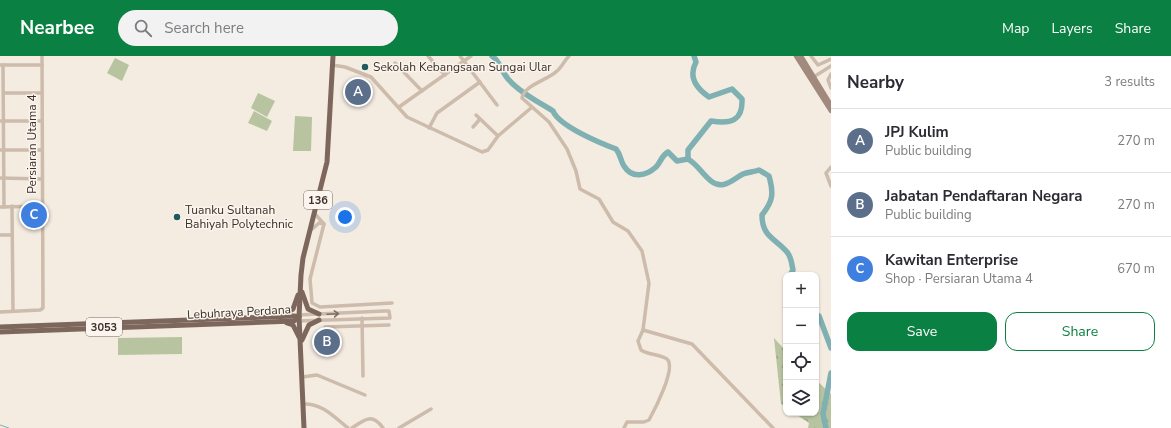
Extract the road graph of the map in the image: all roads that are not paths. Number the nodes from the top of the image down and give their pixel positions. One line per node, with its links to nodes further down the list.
1 (42, 56): 14 (street, Persiaran Utama 4)
2 (332, 56): 15 (main road, 136)
3 (428, 56): 18 (street)
4 (460, 56): 11 (street)
5 (471, 56): 11 (street)
6 (569, 56): 28 (street)
7 (796, 56): 19 (main road)
8 (801, 56): 19 (main road)
9 (812, 56): 10 (street)
10 (831, 59)
11 (464, 61): 18 (street); 20 (street)
12 (396, 63): 22 (street)
13 (2, 65): 14 (street); 23 (street)
14 (42, 65): 24 (street, Persiaran Utama 4)
15 (332, 65): 27 (street); 47 (main road, 136)
16 (831, 66): 19 (street)
17 (831, 74): 21 (street)
18 (445, 75): 22 (street)
19 (813, 78): 26 (main road); 29 (main road)
20 (480, 82): 25 (street); 34 (street)
21 (831, 88)
22 (422, 91): 27 (street)
23 (4, 93): 24 (street); 32 (street)
24 (42, 93): 33 (street, Persiaran Utama 4)
25 (497, 105)
26 (831, 105)
27 (399, 108): 34 (street)
28 (531, 108): 36 (street); 69 (street)
29 (831, 111)
30 (476, 115): 31 (street)
31 (480, 119): 35 (street); 36 (street)
32 (2, 121): 33 (street); 37 (street)
33 (42, 121): 38 (street, Persiaran Utama 4)
34 (429, 128): 36 (street)
35 (473, 128)
36 (498, 136)
37 (2, 150): 38 (street); 40 (street)
38 (42, 150): 41 (street, Persiaran Utama 4)
39 (831, 167): 42 (street)
40 (2, 178): 41 (street); 46 (street)
41 (42, 179): 45 (street, Persiaran Utama 4)
42 (830, 179): 43 (street)
43 (831, 186)
44 (12, 206): 45 (street); 46 (street); 51 (street)
45 (42, 206): 55 (street, Persiaran Utama 4)
46 (2, 207)
47 (315, 214): 48 (street); 49 (main road, 136)
48 (324, 224): 49 (street); 54 (street)
49 (310, 231): 52 (main road, 136)
50 (0, 235): 51 (street)
51 (12, 235): 55 (street)
52 (301, 287): 58 (main road); 60 (main road, 136); 62 (main road)
53 (392, 303): 54 (street)
54 (384, 304): 56 (street)
55 (13, 311): 57 (street, Persiaran Utama 4)
56 (384, 311): 58 (street, one-way to 56); 61 (street)
57 (0, 312)
58 (319, 317): 60 (street); 61 (street); 71 (main road)
59 (226, 318): 62 (main road, Lebuhraya Perdana / 3053); 63 (main road); 64 (main road); 67 (main road, Lebuhraya Perdana / 3053)
60 (297, 318): 62 (main road, Lebuhraya Perdana / 3053); 71 (main road, 136)
61 (362, 318): 66 (street)
62 (273, 319): 63 (main road, Lebuhraya Perdana / 3053); 71 (main road)
63 (266, 321): 64 (main road, Lebuhraya Perdana / 3053)
64 (209, 323): 70 (main road, Lebuhraya Perdana / 3053)
65 (389, 325): 66 (street)
66 (362, 326): 68 (street); 72 (street)
67 (0, 327)
68 (325, 327)
69 (643, 330): 82 (street); 83 (street)
70 (0, 332)
71 (302, 343): 73 (main road, 136)
72 (363, 376)
73 (302, 377): 74 (street); 75 (main road, 136)
74 (365, 395)
75 (303, 404): 77 (main road, 136); 78 (street)
76 (431, 409): 81 (street)
77 (304, 428)
78 (348, 428)
79 (352, 428): 80 (street)
80 (383, 428)
81 (399, 428)
82 (624, 428)
83 (773, 428)

